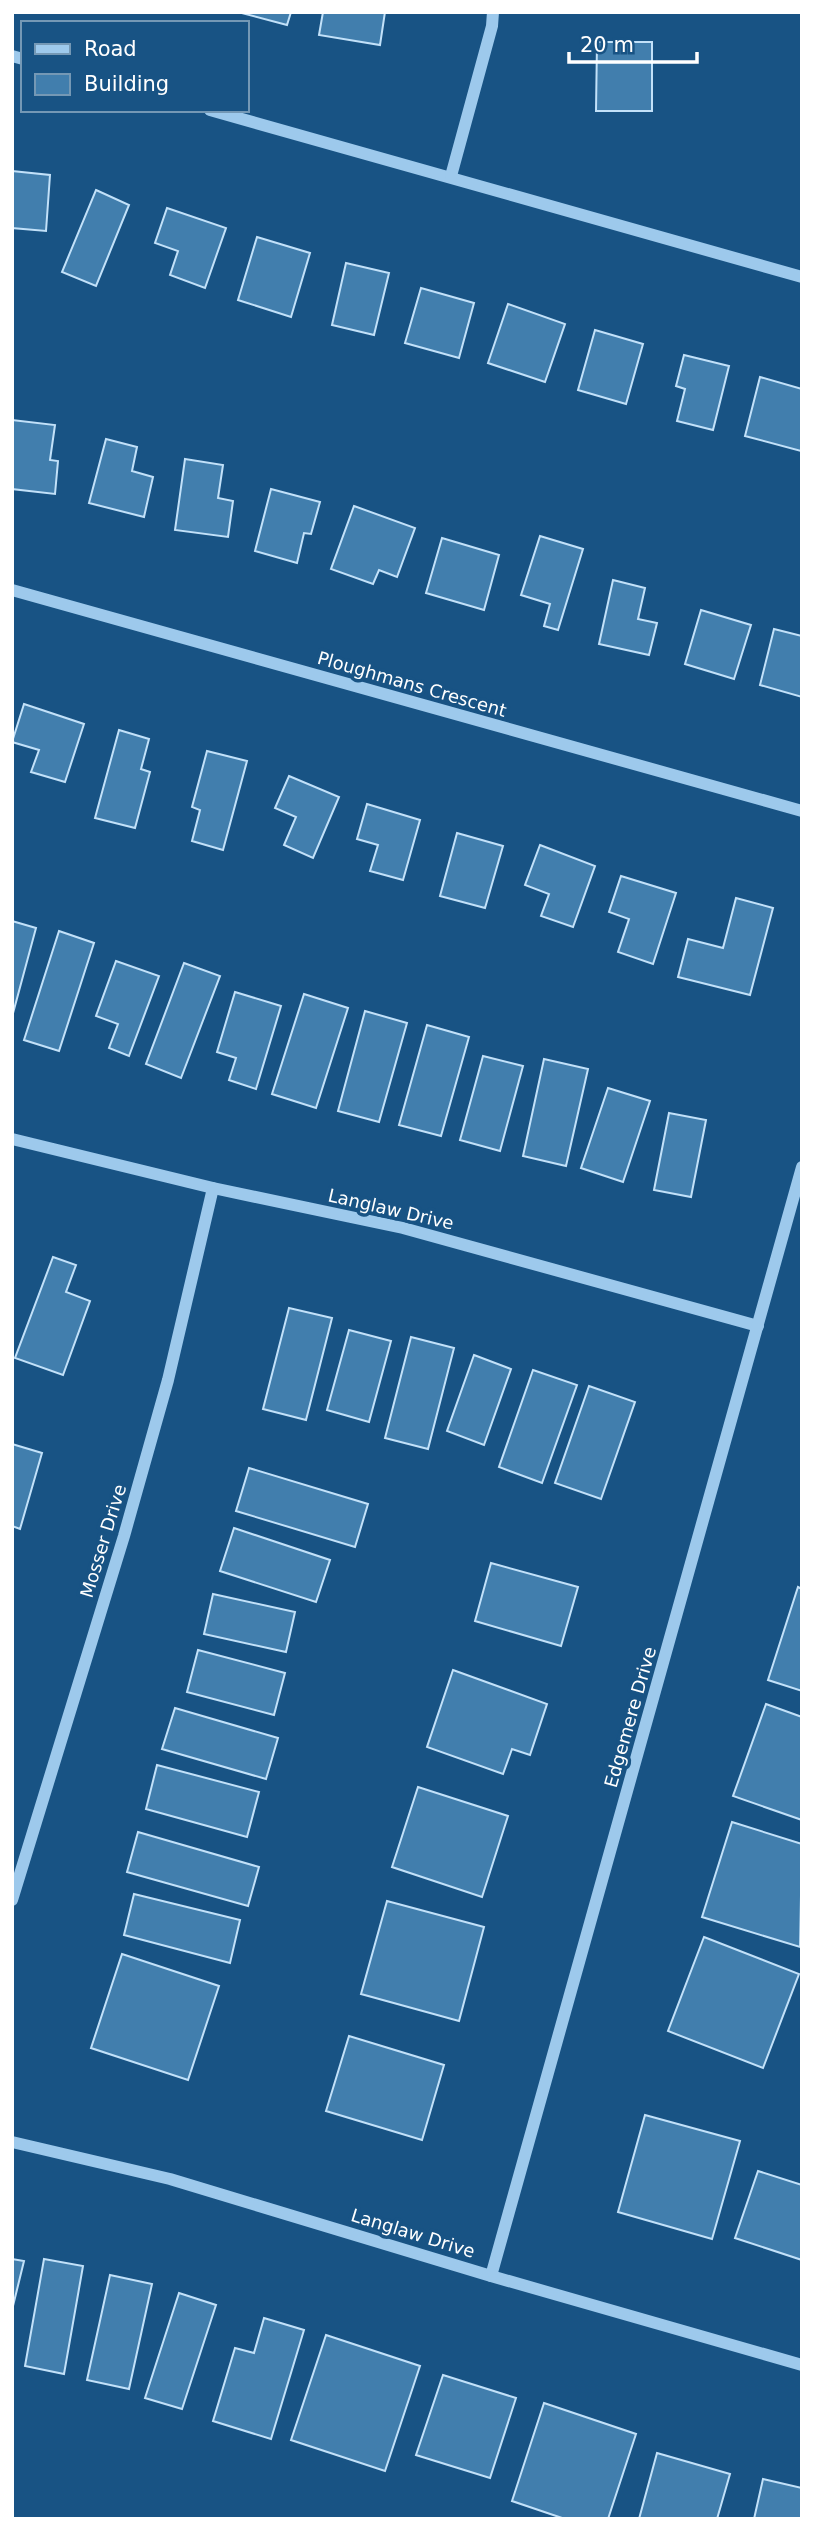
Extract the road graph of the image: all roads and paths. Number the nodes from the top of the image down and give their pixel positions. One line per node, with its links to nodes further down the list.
1 (493, 12): 3 (street)
2 (217, 112): 3 (street)
3 (451, 176): 4 (street)
4 (802, 276)
5 (12, 590): 6 (street, Ploughmans Crescent)
6 (802, 811)
7 (12, 1139): 9 (street, Langlaw Drive)
8 (802, 1167): 10 (street, Edgemere Drive)
9 (213, 1188): 10 (street, Langlaw Drive); 11 (street, Mosser Drive)
10 (758, 1325): 13 (street, Edgemere Drive)
11 (12, 1900)
12 (12, 2142): 13 (street, Langlaw Drive)
13 (491, 2276): 14 (street, Langlaw Drive)
14 (802, 2365)

